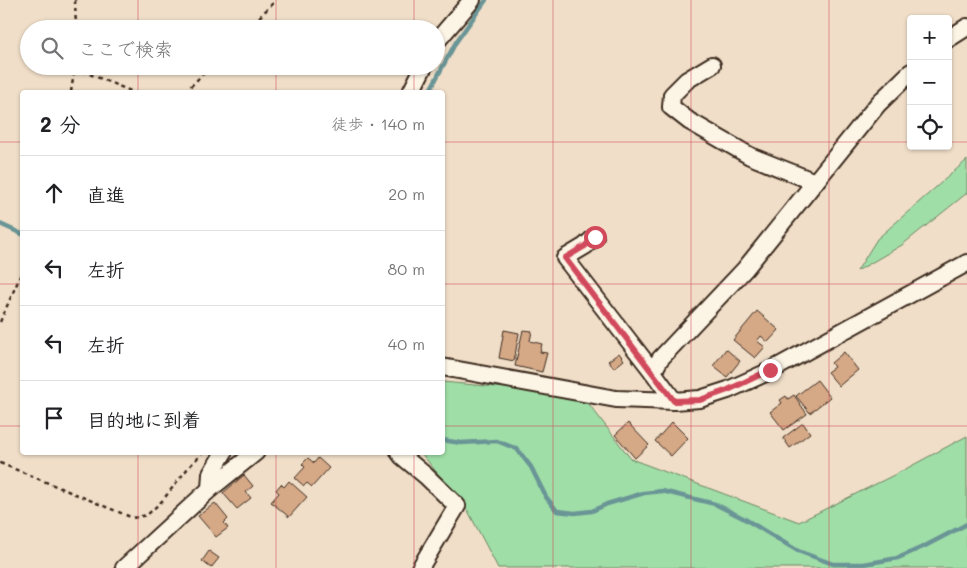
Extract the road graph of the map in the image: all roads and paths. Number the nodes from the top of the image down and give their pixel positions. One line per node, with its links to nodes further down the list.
1 (75, 0): 4 (path)
2 (276, 0): 5 (path)
3 (472, 0): 7 (street)
4 (76, 20)
5 (257, 20)
6 (967, 27): 8 (street)
7 (445, 32)
8 (952, 36)
9 (712, 65): 19 (street)
10 (74, 75): 15 (path)
11 (94, 75): 16 (path)
12 (202, 75): 17 (path)
13 (420, 75): 18 (street)
14 (907, 76): 19 (street)
15 (71, 90)
16 (128, 90)
17 (187, 90)
18 (413, 90)
19 (815, 182): 25 (street)
20 (595, 237): 25 (street)
21 (967, 263): 26 (street)
22 (20, 277): 23 (path)
23 (0, 322)
24 (445, 369): 26 (street)
25 (653, 372): 26 (street)
26 (674, 401)
27 (200, 455): 31 (path)
28 (222, 455): 32 (street)
29 (252, 455): 32 (street)
30 (401, 455): 34 (street)
31 (0, 463)
32 (210, 489): 33 (street)
33 (124, 568)
34 (420, 568)

